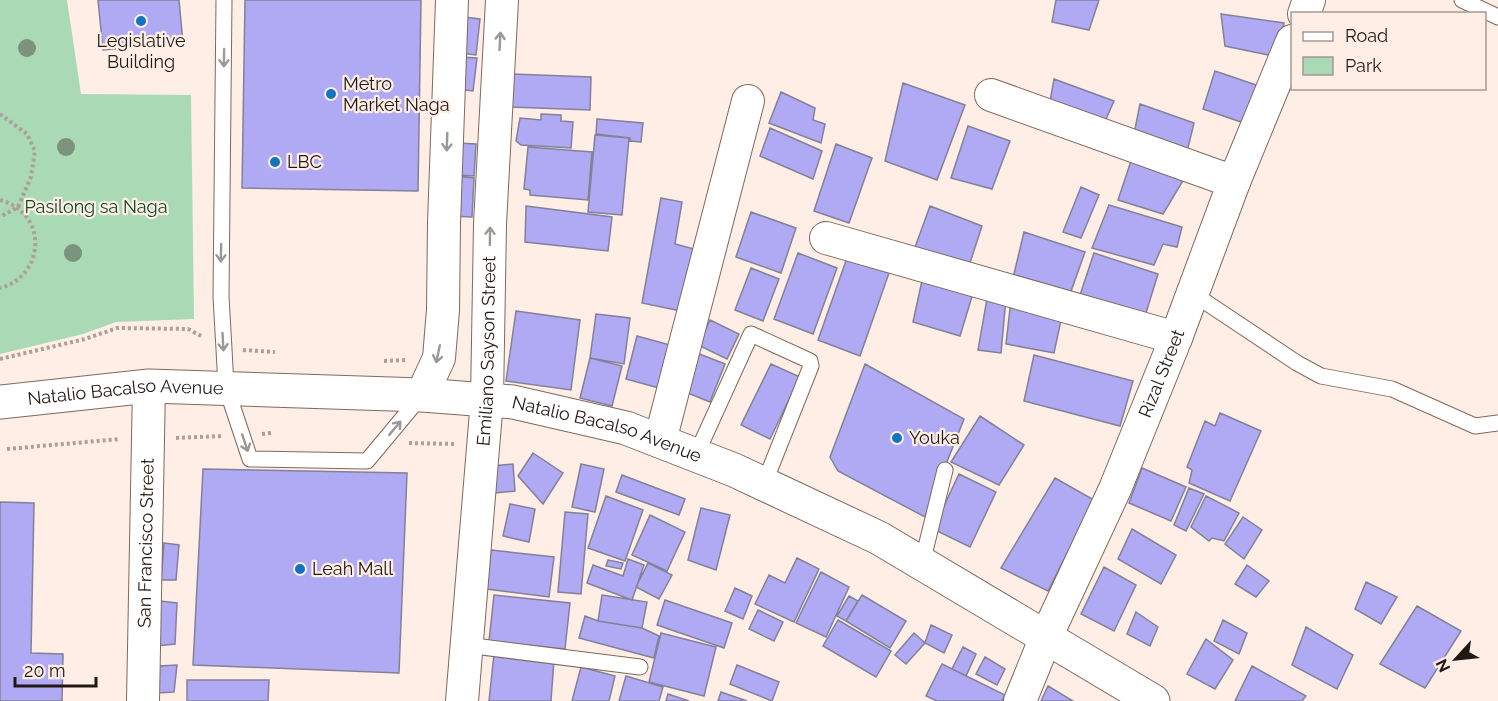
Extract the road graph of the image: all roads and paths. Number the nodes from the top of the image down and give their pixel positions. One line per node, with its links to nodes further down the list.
1 (225, 0): 18 (lane, one-way to 18)
2 (452, 0): 23 (street, one-way to 23)
3 (502, 0): 24 (street, Emiliano Sayson Street, one-way to 3)
4 (1462, 0): 5 (lane)
5 (1498, 17)
6 (1291, 46): 10 (street, Rizal Street)
7 (991, 96): 10 (street)
8 (748, 101): 27 (street)
9 (0, 114): 12 (path)
10 (1234, 182): 16 (street, Rizal Street)
11 (0, 200): 12 (path)
12 (18, 207): 13 (path); 15 (path)
13 (0, 217)
14 (826, 238): 17 (street)
15 (0, 288)
16 (1192, 293): 17 (street, Rizal Street); 26 (lane)
17 (1176, 338): 34 (street, Rizal Street)
18 (224, 350): 19 (path); 20 (path); 22 (lane)
19 (275, 352)
20 (0, 359)
21 (149, 387): 22 (highway, Natalio Bacalso Avenue); 25 (highway, Natalio Bacalso Avenue); 37 (street, San Francisco Street)
22 (226, 387): 23 (highway, Natalio Bacalso Avenue); 28 (lane, one-way to 28)
23 (422, 395): 24 (highway, Natalio Bacalso Avenue); 28 (lane, one-way to 23)
24 (487, 400): 27 (highway, Natalio Bacalso Avenue); 29 (street, Emiliano Sayson Street)
25 (0, 402)
26 (1498, 423)
27 (660, 441): 30 (highway, Natalio Bacalso Avenue)
28 (382, 443): 29 (path)
29 (483, 444): 35 (street, Emiliano Sayson Street)
30 (696, 455): 32 (highway, Natalio Bacalso Avenue); 32 (lane)
31 (945, 470): 33 (lane)
32 (764, 484): 33 (highway, Natalio Bacalso Avenue)
33 (922, 563): 34 (highway, Natalio Bacalso Avenue)
34 (1046, 637): 39 (street, Rizal Street); 40 (highway, Natalio Bacalso Avenue)
35 (466, 645): 36 (lane); 38 (street, Emiliano Sayson Street)
36 (640, 667)
37 (143, 701)
38 (462, 701)
39 (1020, 701)
40 (1153, 701)

